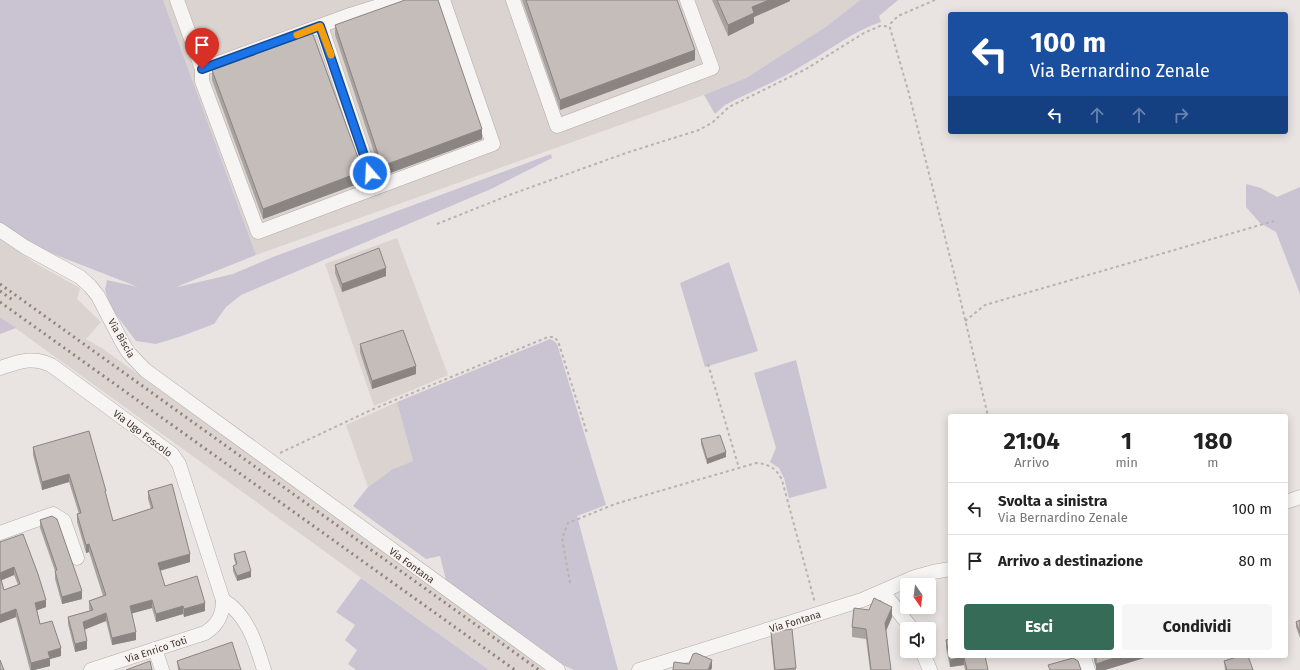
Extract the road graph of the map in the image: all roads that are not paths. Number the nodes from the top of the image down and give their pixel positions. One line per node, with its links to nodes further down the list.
1 (177, 0): 7 (street)
2 (398, 0): 6 (street)
3 (443, 0): 8 (street)
4 (513, 0): 5 (street)
5 (687, 0)
6 (320, 26): 7 (street); 8 (street)
7 (202, 69): 8 (street)
8 (375, 188)
9 (0, 230): 11 (street, Via Biscia)
10 (0, 368): 18 (street, Via Ugo Foscolo)
11 (267, 459): 28 (street, Via Fontana)
12 (1300, 497): 13 (street)
13 (1288, 501)
14 (0, 533): 15 (street)
15 (77, 558)
16 (948, 570): 17 (street, Via Fontana)
17 (883, 592): 20 (street); 29 (street, Via Fontana)
18 (223, 600): 19 (street, Via Ugo Foscolo); 21 (street, Via Ugo Foscolo)
19 (218, 622): 21 (street); 22 (street, Via Enrico Toti)
20 (908, 622)
21 (246, 624): 27 (street, Via Ugo Foscolo)
22 (155, 649): 25 (street, Via Enrico Toti); 26 (street)
23 (925, 658): 30 (street)
24 (1080, 658): 31 (street)
25 (91, 670)
26 (162, 670)
27 (264, 670)
28 (558, 670)
29 (639, 670)
30 (930, 670)
31 (1088, 670)

